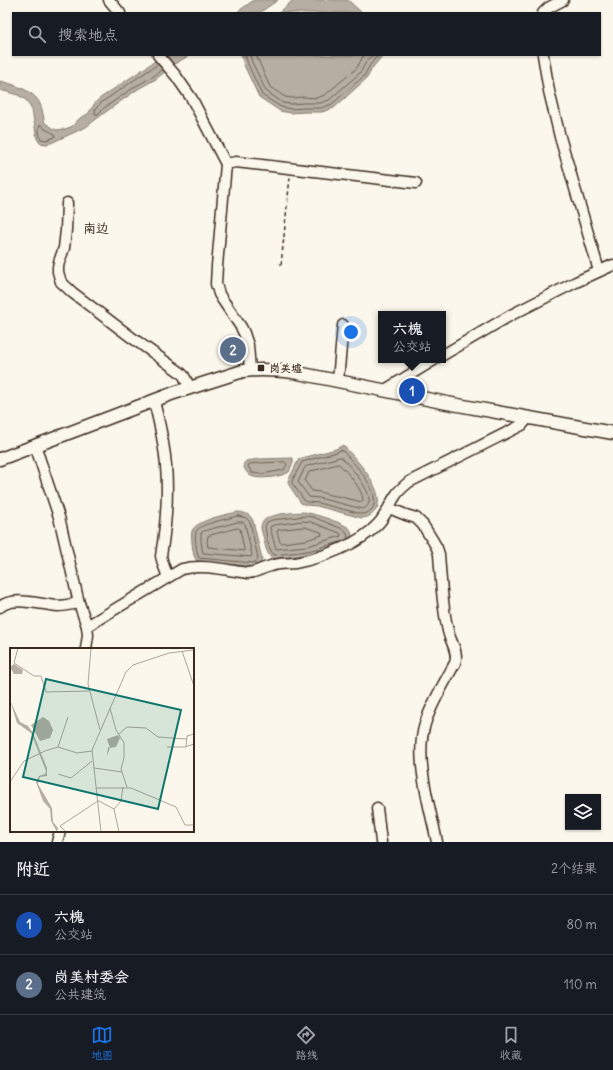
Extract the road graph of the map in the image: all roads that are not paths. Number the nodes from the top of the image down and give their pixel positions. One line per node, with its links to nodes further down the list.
1 (109, 0): 3 (street)
2 (563, 0): 4 (street)
3 (119, 12)
4 (544, 12)
5 (159, 56): 7 (street)
6 (543, 56): 11 (street)
7 (226, 164): 8 (street); 15 (street)
8 (416, 183)
9 (67, 203): 17 (street)
10 (613, 265): 11 (street)
11 (599, 272): 13 (street)
12 (343, 325): 16 (street)
13 (446, 352)
14 (429, 363): 18 (street)
15 (250, 370): 16 (main road); 17 (main road)
16 (338, 380): 18 (main road)
17 (190, 388): 19 (main road)
18 (385, 390): 20 (main road)
19 (154, 400): 22 (main road); 25 (street)
20 (528, 418): 21 (main road); 24 (street)
21 (613, 433)
22 (35, 445): 23 (main road); 26 (street)
23 (0, 458)
24 (389, 508): 25 (street); 34 (street)
25 (168, 577): 28 (street)
26 (79, 603): 27 (street); 28 (street)
27 (0, 607)
28 (86, 626): 29 (street)
29 (86, 648)
30 (377, 808): 33 (street)
31 (60, 832): 32 (street)
32 (56, 842)
33 (381, 842)
34 (437, 842)

